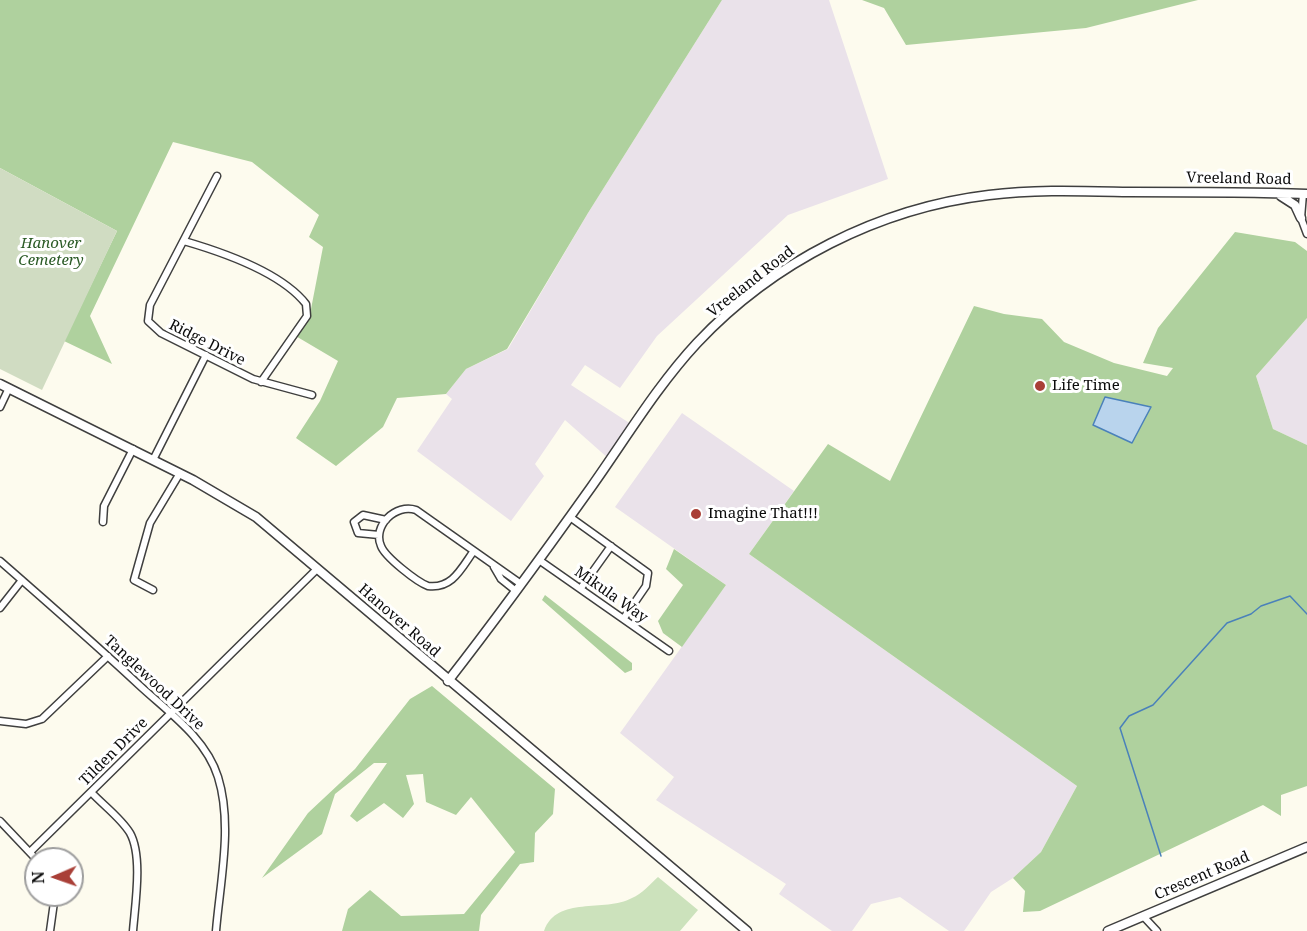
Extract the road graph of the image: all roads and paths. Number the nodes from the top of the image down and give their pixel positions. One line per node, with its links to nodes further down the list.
1 (217, 176): 6 (street, Ridge Drive)
2 (1275, 193): 3 (street, Vreeland Road); 4 (street); 15 (street, Vreeland Road)
3 (1305, 194): 4 (street)
4 (1301, 218): 5 (street)
5 (1307, 234)
6 (184, 242): 7 (street, Ridge Drive); 8 (street)
7 (206, 355): 8 (street, Ridge Drive); 13 (street)
8 (261, 382): 10 (street, Ridge Drive)
9 (4, 386): 11 (street); 12 (street, Hanover Road)
10 (312, 395)
11 (0, 407)
12 (133, 449): 13 (street, Hanover Road); 17 (street)
13 (153, 460): 14 (street, Hanover Road)
14 (180, 473): 23 (street, Hanover Road); 27 (street)
15 (570, 517): 19 (street); 21 (street, Vreeland Road)
16 (386, 520): 18 (street); 18 (street); 20 (street)
17 (103, 522)
18 (379, 535): 20 (street)
19 (611, 546): 26 (street); 29 (street)
20 (473, 552): 25 (street)
21 (539, 560): 25 (street, Vreeland Road); 26 (street, Mikula Way)
22 (0, 561): 24 (street, Tanglewood Drive)
23 (317, 569): 32 (street, Hanover Road); 33 (street, Tilden Drive)
24 (22, 580): 28 (street); 31 (street, Tanglewood Drive)
25 (519, 588): 32 (street, Vreeland Road)
26 (581, 588): 29 (street, Mikula Way)
27 (153, 590)
28 (0, 608)
29 (624, 618): 30 (street, Mikula Way)
30 (669, 651)
31 (108, 656): 33 (street, Tanglewood Drive); 34 (street)
32 (448, 681): 45 (street, Hanover Road)
33 (170, 714): 35 (street, Tilden Drive); 44 (street, Tanglewood Drive)
34 (0, 720)
35 (91, 792): 38 (street, Tilden Drive); 43 (street)
36 (0, 821): 37 (street)
37 (25, 847)
38 (35, 847)
39 (1307, 847): 41 (street, Crescent Road)
40 (53, 907): 42 (street)
41 (1143, 916): 46 (street, Crescent Road); 47 (street)
42 (50, 931)
43 (133, 931)
44 (216, 931)
45 (747, 931)
46 (1108, 931)
47 (1157, 931)

